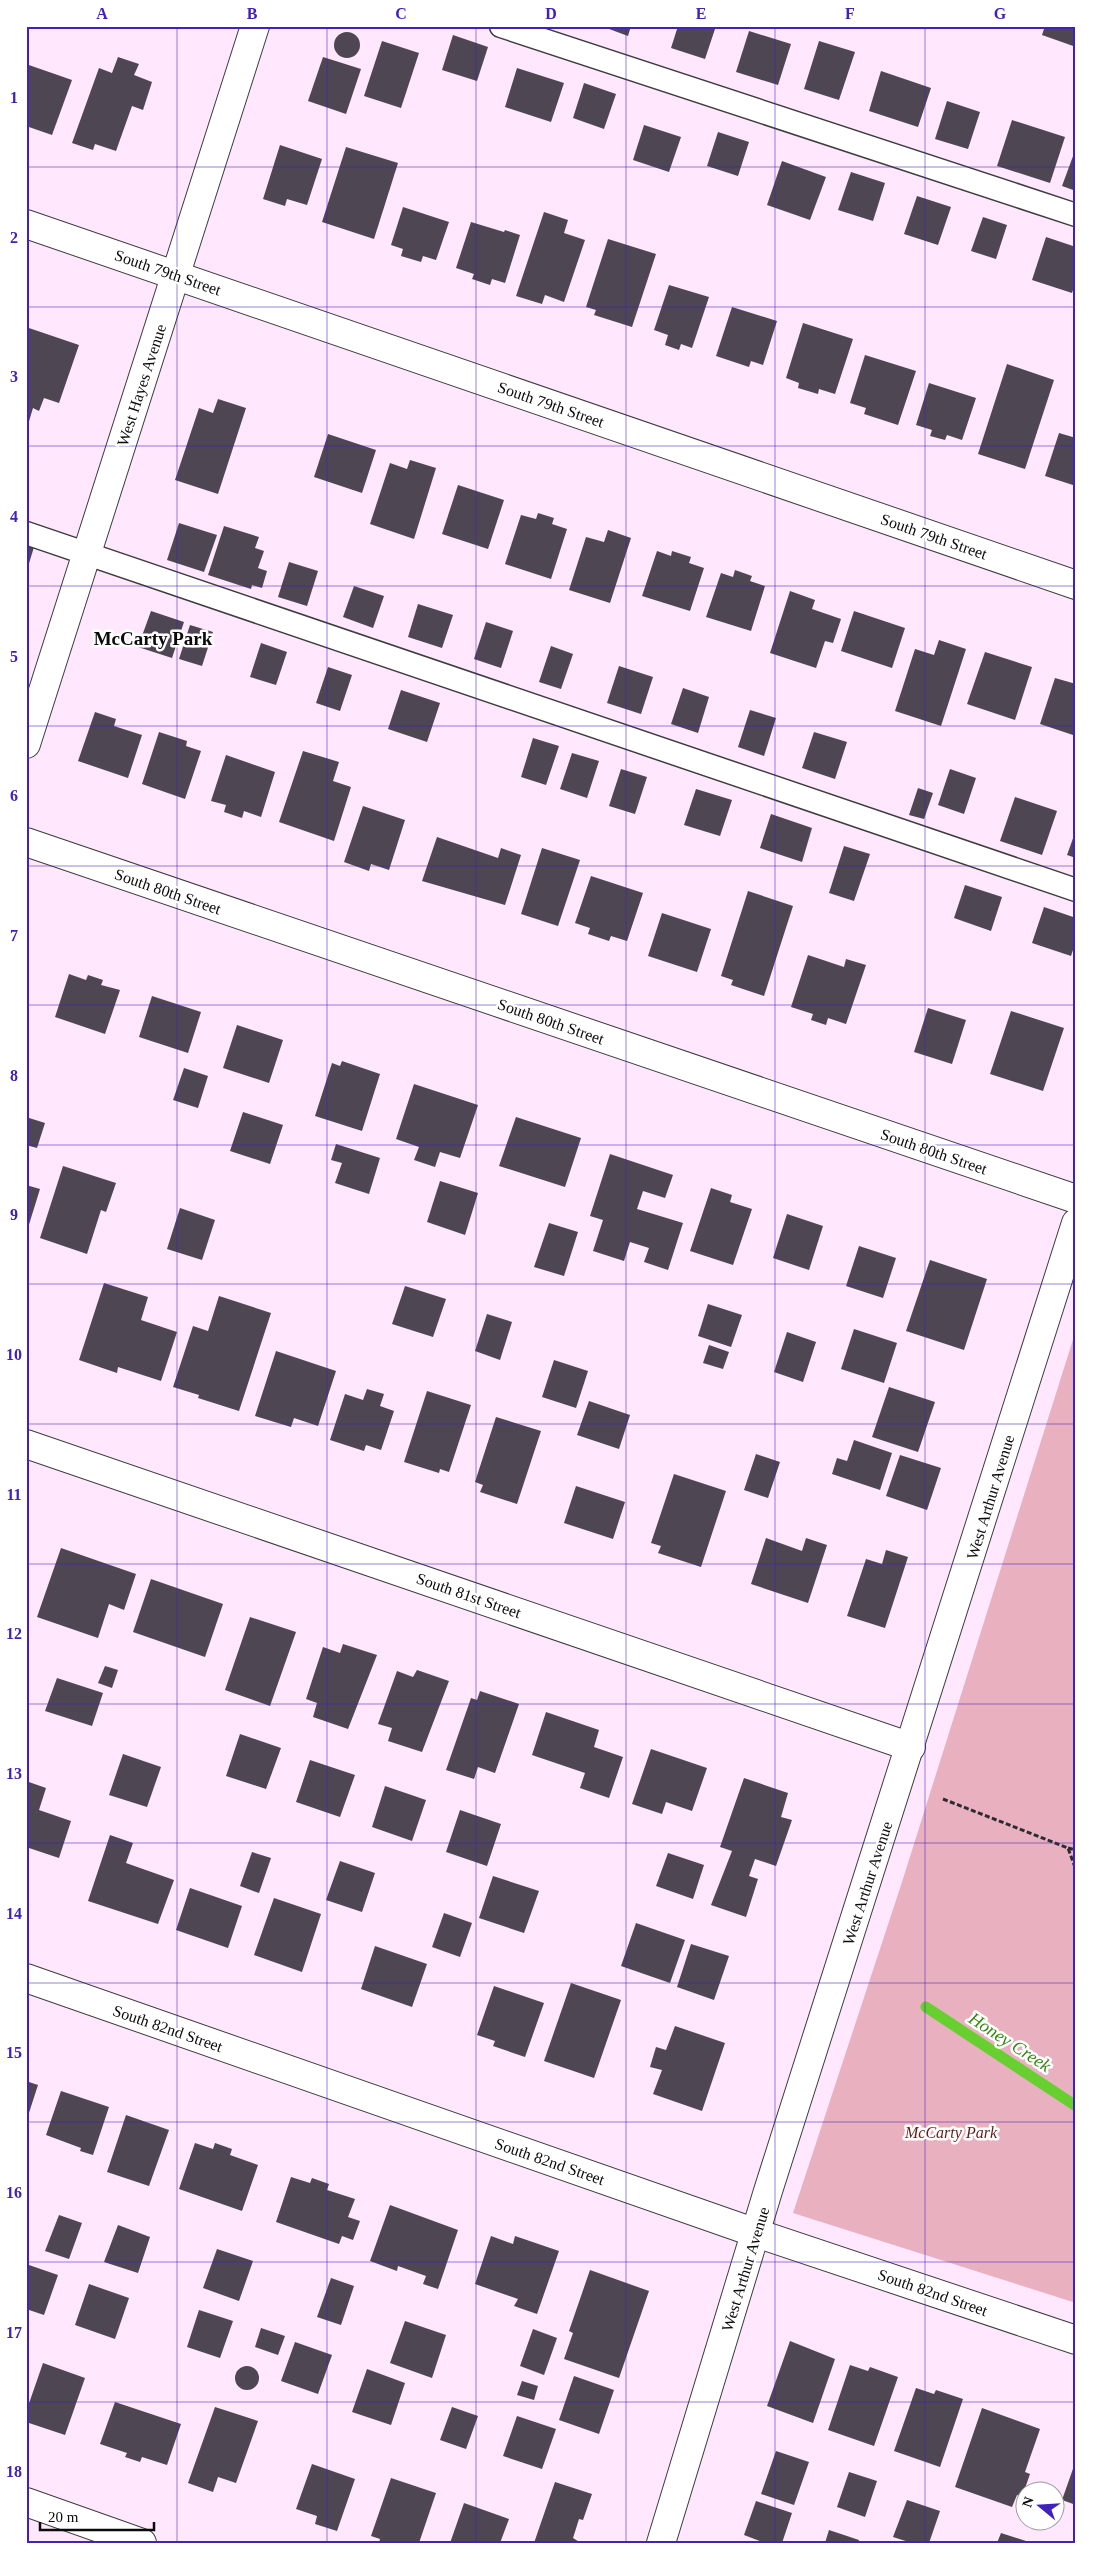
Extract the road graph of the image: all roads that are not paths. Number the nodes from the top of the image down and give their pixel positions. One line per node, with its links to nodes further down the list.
1 (255, 26): 5 (street, West Hayes Avenue)
2 (501, 26): 3 (lane)
3 (1076, 215)
4 (26, 224): 5 (street, South 79th Street)
5 (176, 274): 7 (street, West Hayes Avenue); 8 (street, South 79th Street)
6 (26, 533): 7 (lane)
7 (87, 554): 9 (street, West Hayes Avenue); 11 (lane)
8 (1076, 585)
9 (26, 744)
10 (26, 842): 12 (street, South 80th Street)
11 (1076, 890)
12 (1076, 1199)
13 (1076, 1223): 15 (street, West Arthur Avenue)
14 (26, 1444): 15 (street, South 81st Street)
15 (911, 1747): 17 (street, West Arthur Avenue)
16 (26, 1978): 17 (street, South 82nd Street)
17 (756, 2232): 18 (street, South 82nd Street); 21 (street, West Arthur Avenue)
18 (1076, 2340)
19 (26, 2502): 20 (street)
20 (142, 2543)
21 (661, 2543)

